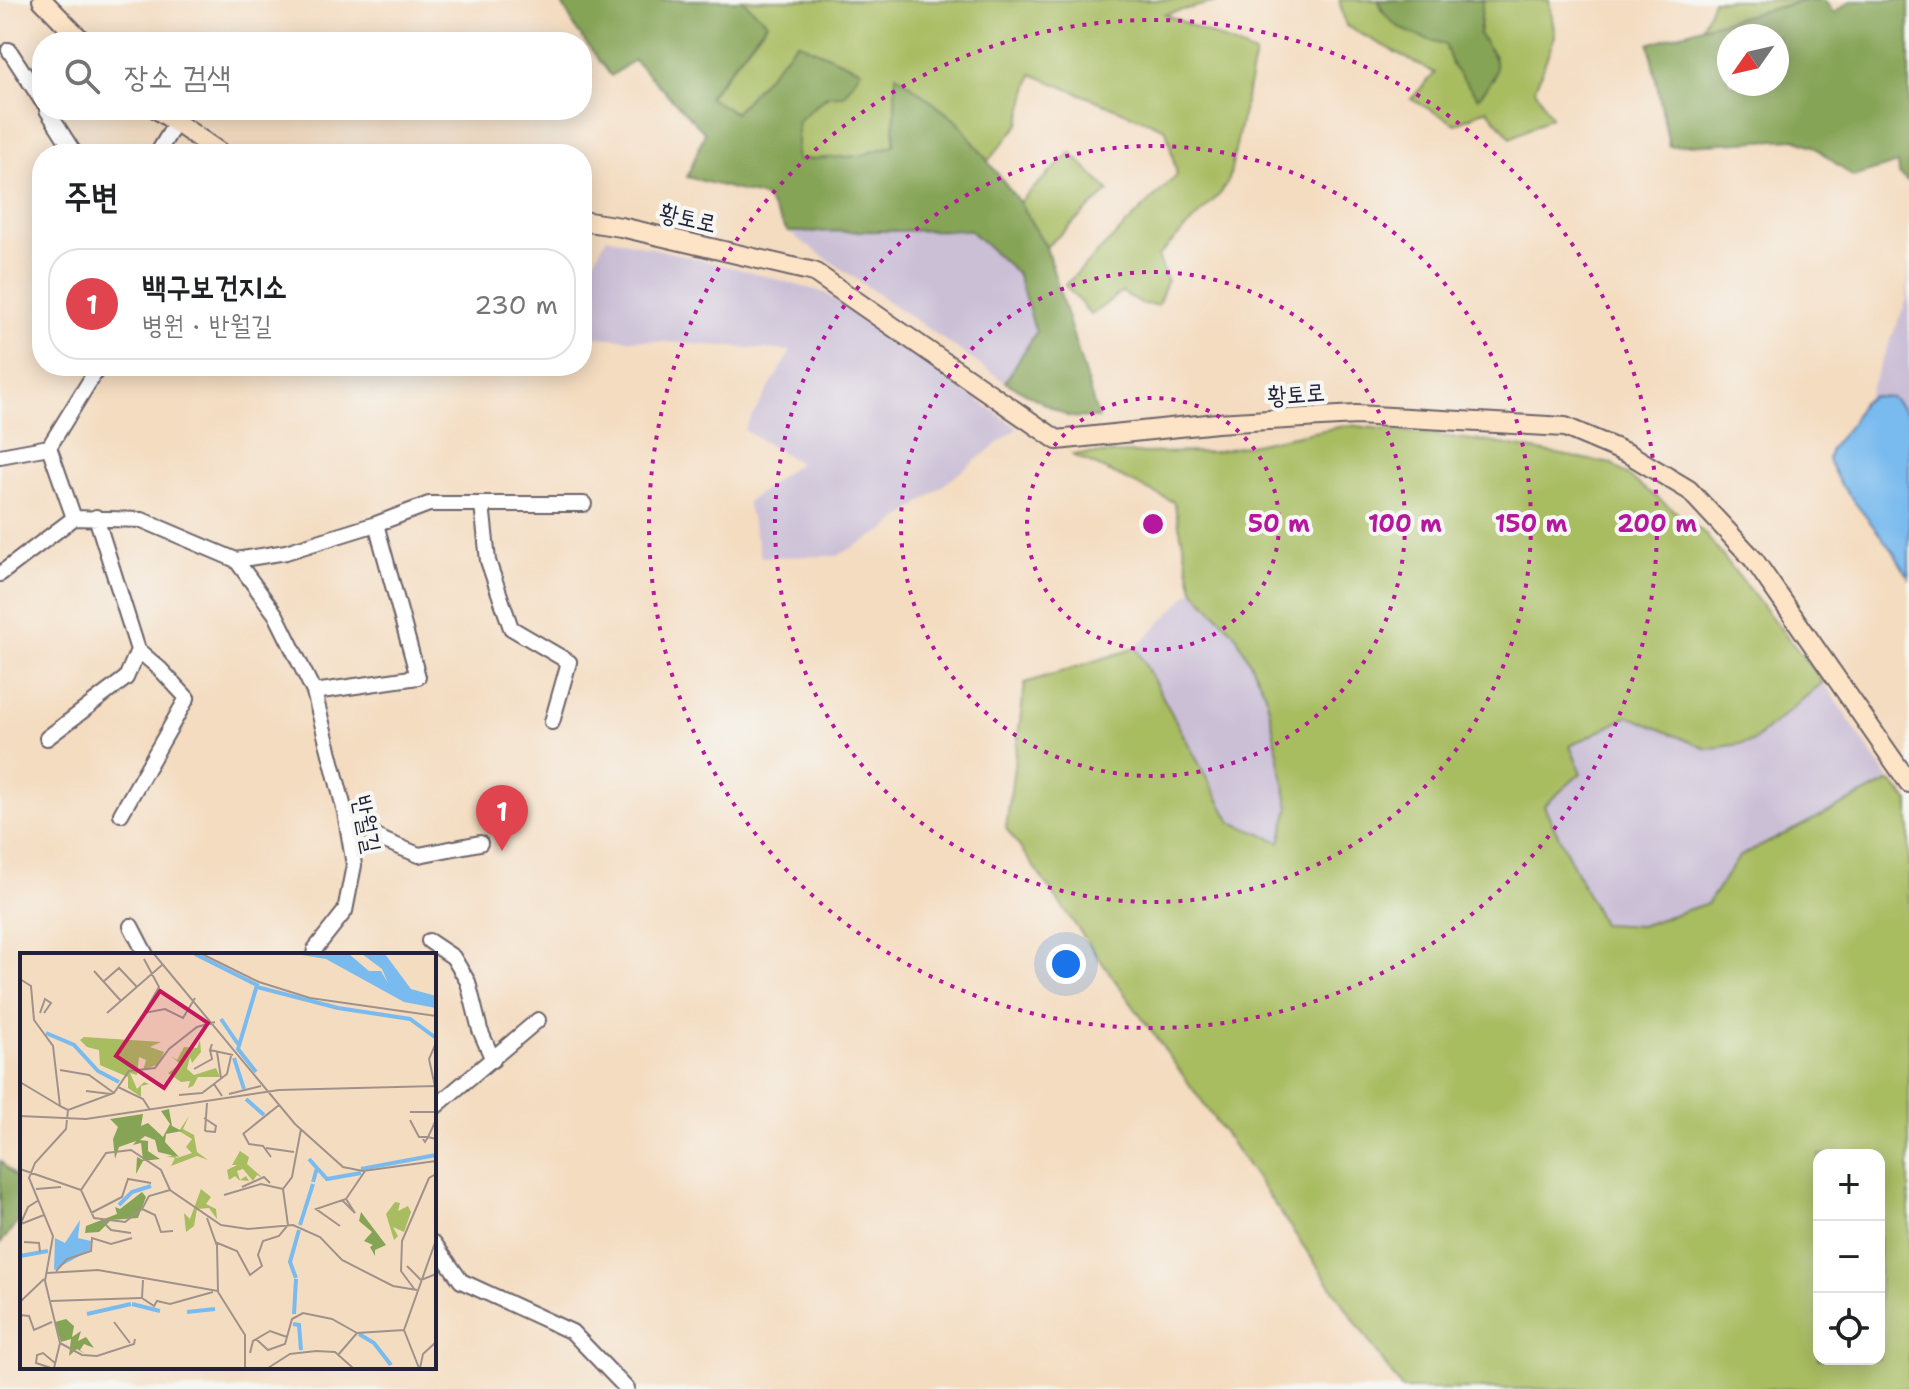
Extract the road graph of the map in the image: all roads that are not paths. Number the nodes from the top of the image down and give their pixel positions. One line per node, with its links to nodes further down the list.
1 (42, 0): 2 (main road)
2 (73, 32)
3 (9, 50): 4 (street)
4 (32, 86)
5 (53, 120): 8 (street)
6 (170, 120): 7 (main road)
7 (175, 124): 9 (street); 10 (main road)
8 (69, 144)
9 (163, 144)
10 (206, 144)
11 (592, 223): 26 (main road, 황토로)
12 (93, 376): 13 (street)
13 (49, 447): 14 (street); 18 (street)
14 (0, 456)
15 (482, 504): 16 (street); 19 (street); 24 (street)
16 (584, 504)
17 (96, 517): 18 (street); 20 (street); 22 (street)
18 (74, 518): 21 (street)
19 (376, 524): 20 (street); 23 (street)
20 (236, 560): 23 (street, 반월길)
21 (0, 574)
22 (138, 650): 25 (street); 28 (street)
23 (314, 692): 27 (street, 반월길)
24 (552, 722)
25 (47, 738)
26 (1909, 783)
27 (345, 812): 29 (street); 33 (street, 반월길)
28 (121, 814)
29 (480, 843)
30 (131, 926): 32 (street)
31 (429, 941): 35 (street)
32 (145, 953)
33 (314, 953)
34 (538, 1020): 35 (street)
35 (493, 1060): 36 (street)
36 (436, 1106)
37 (436, 1246): 38 (street)
38 (627, 1389)

